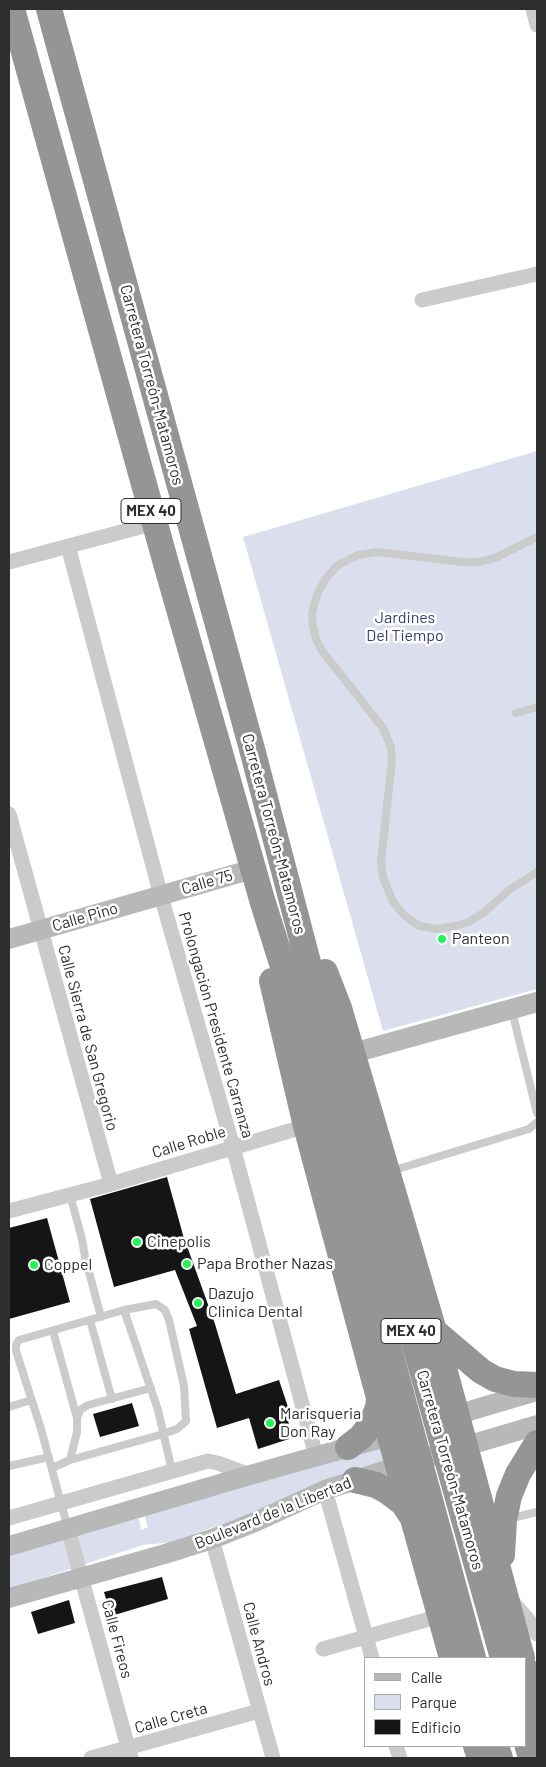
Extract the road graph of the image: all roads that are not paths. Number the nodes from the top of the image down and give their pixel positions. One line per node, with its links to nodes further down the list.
1 (12, 9): 5 (highway, MEX 40)
2 (48, 9): 5 (highway); 19 (highway, Carretera Torreón-Matamoros / MEX 40)
3 (533, 9): 4 (street)
4 (537, 25)
5 (76, 238): 8 (highway, MEX 40)
6 (537, 274): 7 (street)
7 (422, 300)
8 (155, 523): 10 (street); 15 (highway, MEX 40)
9 (537, 537): 16 (lane)
10 (68, 546): 11 (street); 17 (street, Prolongación Presidente Carranza)
11 (9, 562)
12 (537, 707): 13 (lane)
13 (516, 713)
14 (9, 814): 20 (street, Calle Sierra de San Gregorio)
15 (254, 869): 17 (main road, Calle 75); 18 (highway, MEX 40)
16 (537, 872)
17 (161, 896): 20 (main road, Calle Pino); 29 (street, Prolongación Presidente Carranza)
18 (263, 903): 23 (highway, MEX 40); 28 (highway)
19 (297, 922): 23 (highway, Carretera Torreón-Matamoros / MEX 40); 25 (highway)
20 (40, 930): 21 (main road, Calle Pino); 31 (street, Calle Sierra de San Gregorio)
21 (9, 939)
22 (537, 1002): 24 (main road)
23 (308, 1007): 81 (highway, MEX 40); 82 (highway, Carretera Torreón-Matamoros / MEX 40)
24 (512, 1009): 25 (main road); 26 (lane)
25 (353, 1053): 30 (highway)
26 (537, 1113)
27 (537, 1122): 30 (lane)
28 (306, 1126): 29 (street, Calle Roble); 41 (highway)
29 (233, 1147): 31 (street, Calle Roble); 54 (street, Prolongación Presidente Carranza)
30 (387, 1172): 38 (highway)
31 (110, 1184): 32 (street, Calle Roble)
32 (70, 1195): 33 (street, Calle Roble); 35 (lane)
33 (9, 1211)
34 (124, 1310): 35 (lane); 40 (lane); 49 (lane)
35 (101, 1317): 36 (lane)
36 (90, 1320): 37 (lane); 43 (lane)
37 (53, 1330): 44 (lane); 47 (lane)
38 (437, 1339): 39 (highway); 41 (highway); 46 (highway)
39 (537, 1385)
40 (151, 1388): 43 (lane); 49 (lane)
41 (377, 1391): 50 (highway); 53 (highway)
42 (537, 1391): 46 (main road, Boulevard de la Libertad)
43 (112, 1399): 47 (lane)
44 (31, 1400): 45 (lane); 55 (lane)
45 (9, 1407)
46 (457, 1414): 50 (main road, Boulevard de la Libertad); 52 (highway)
47 (77, 1418): 56 (lane)
48 (537, 1424): 52 (main road, Boulevard de la Libertad)
49 (163, 1434): 56 (lane); 60 (lane)
50 (390, 1436): 53 (main road, Boulevard de la Libertad); 58 (highway)
51 (537, 1443): 67 (highway)
52 (465, 1446): 58 (main road, Boulevard de la Libertad); 67 (highway)
53 (348, 1447): 54 (main road, Boulevard de la Libertad)
54 (316, 1456): 61 (main road, Boulevard de la Libertad)
55 (48, 1457): 57 (lane); 59 (lane)
56 (70, 1460): 59 (lane)
57 (9, 1466)
58 (399, 1466): 62 (main road, Boulevard de la Libertad); 68 (highway)
59 (52, 1468): 64 (lane)
60 (172, 1471): 61 (street); 64 (street)
61 (250, 1475): 69 (main road, Boulevard de la Libertad)
62 (355, 1480): 63 (main road, Boulevard de la Libertad); 68 (highway)
63 (324, 1490): 70 (main road, Boulevard de la Libertad); 77 (street)
64 (61, 1504): 66 (street); 69 (lane)
65 (537, 1512): 67 (lane)
66 (9, 1518)
67 (494, 1518): 68 (highway); 73 (highway)
68 (413, 1521): 75 (highway)
69 (68, 1529): 71 (main road, Boulevard de la Libertad); 72 (street, Calle Fireos)
70 (212, 1539): 72 (main road, Boulevard de la Libertad); 85 (street, Calle Andros)
71 (9, 1546)
72 (82, 1577): 74 (main road, Boulevard de la Libertad); 88 (street, Calle Fireos)
73 (503, 1587): 76 (street); 83 (highway)
74 (9, 1598)
75 (440, 1616): 77 (street); 80 (highway)
76 (537, 1634)
77 (366, 1637): 78 (street); 79 (street)
78 (324, 1648)
79 (372, 1657)
80 (452, 1657)
81 (472, 1657)
82 (503, 1657)
83 (522, 1657)
84 (526, 1673): 86 (highway)
85 (260, 1711): 88 (street, Calle Creta); 90 (street, Calle Andros)
86 (537, 1716)
87 (526, 1740): 91 (highway)
88 (129, 1753): 89 (street, Calle Creta)
89 (91, 1758)
90 (273, 1758)
91 (531, 1758)

